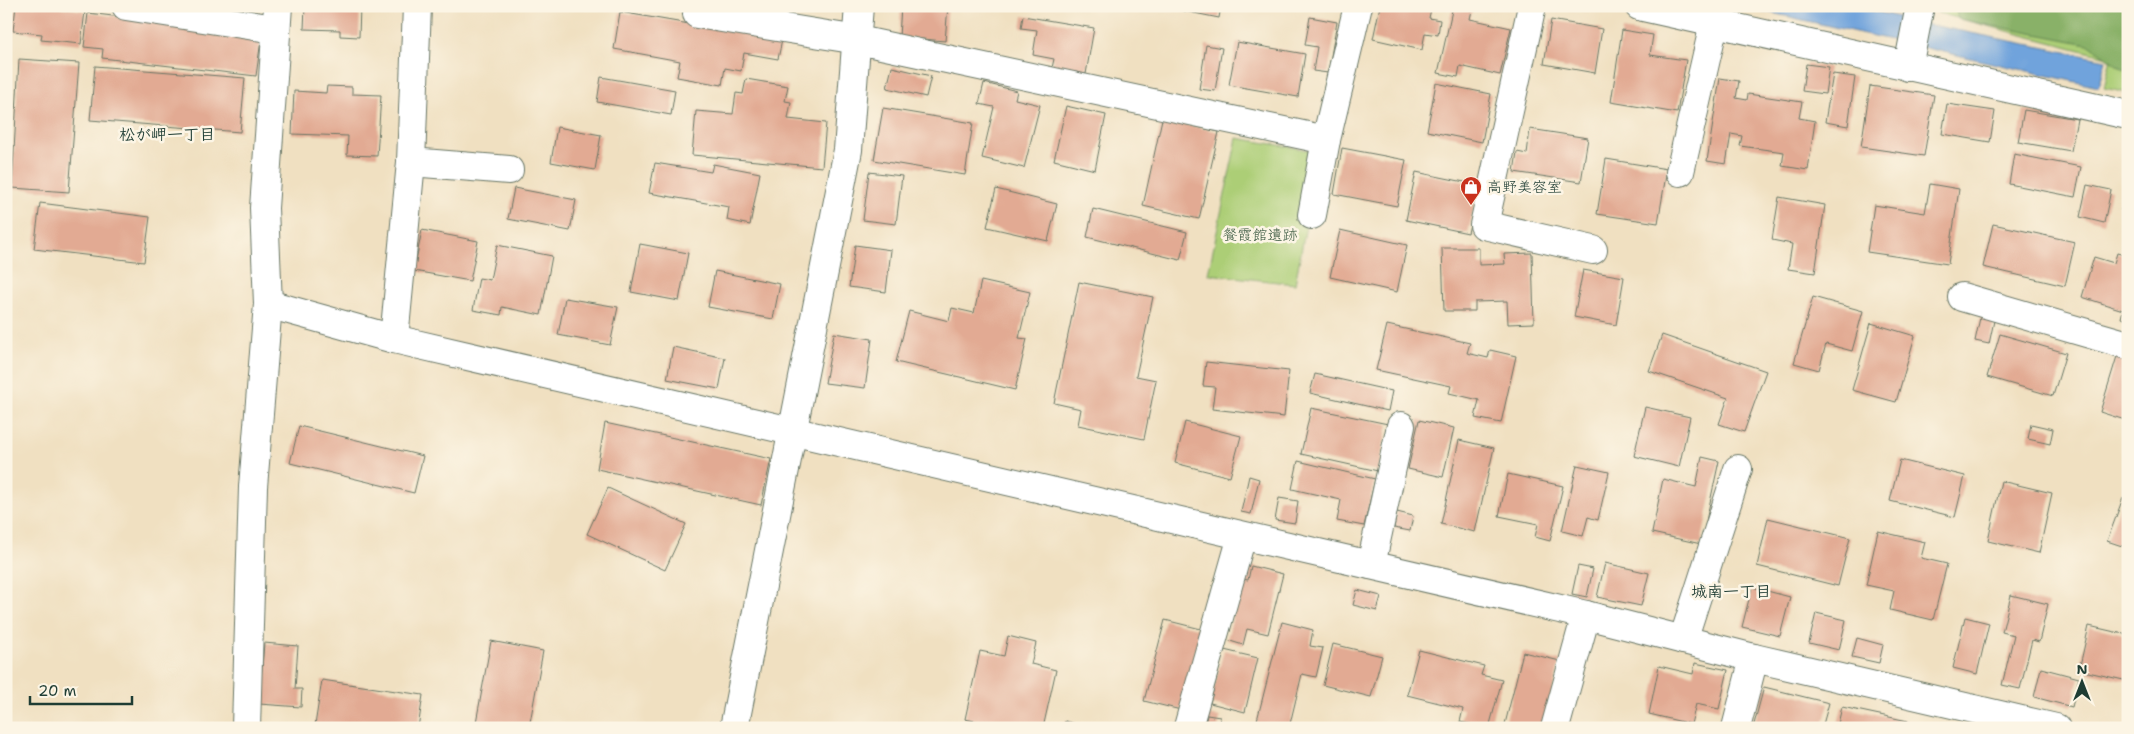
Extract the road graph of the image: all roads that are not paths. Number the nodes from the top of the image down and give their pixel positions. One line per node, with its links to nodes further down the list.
1 (126, 6): 9 (street)
2 (417, 6): 15 (street)
3 (859, 6): 11 (street)
4 (1358, 6): 14 (street)
5 (1532, 6): 19 (street)
6 (1639, 6): 10 (street)
7 (1919, 11): 12 (street)
8 (697, 14): 11 (street)
9 (277, 18): 21 (street)
10 (1714, 24): 12 (street); 17 (street)
11 (858, 40): 14 (street); 25 (street)
12 (1910, 57): 13 (street)
13 (2128, 115)
14 (1326, 140): 18 (street)
15 (411, 162): 16 (street); 22 (street)
16 (509, 170)
17 (1680, 172)
18 (1312, 215)
19 (1593, 250)
20 (1962, 297): 23 (street)
21 (268, 304): 22 (street); 33 (street)
22 (394, 339): 25 (street)
23 (2128, 344)
24 (1400, 426): 28 (street)
25 (792, 432): 27 (street); 34 (street)
26 (1738, 469): 30 (street)
27 (1242, 536): 28 (street); 32 (street)
28 (1371, 565): 29 (street)
29 (1586, 615): 30 (street); 35 (street)
30 (1683, 640): 31 (street)
31 (1754, 658): 36 (street); 37 (street)
32 (1188, 727)
33 (246, 728)
34 (734, 728)
35 (1555, 728)
36 (1736, 728)
37 (2056, 728)

